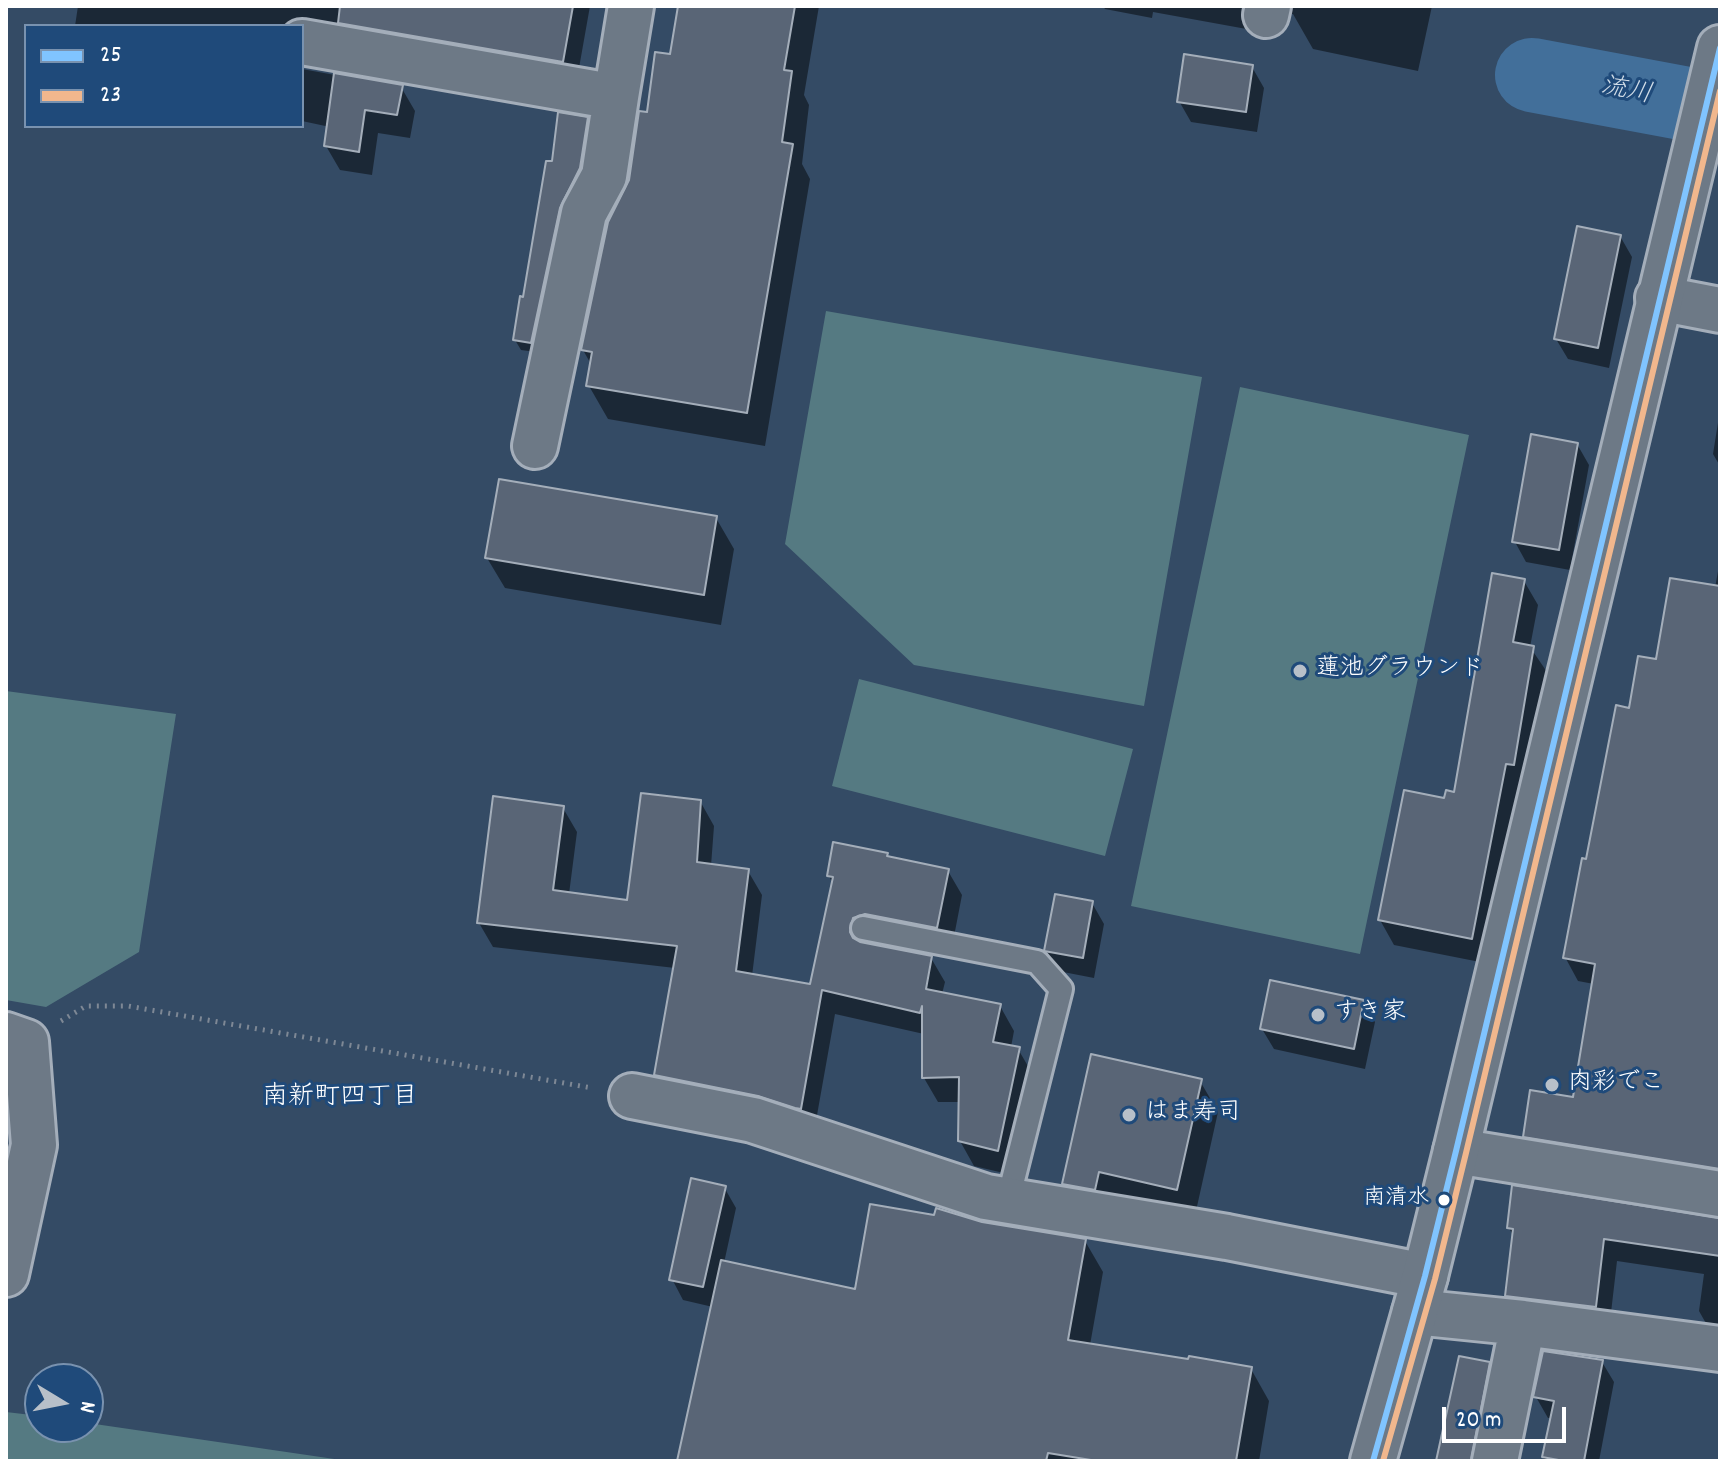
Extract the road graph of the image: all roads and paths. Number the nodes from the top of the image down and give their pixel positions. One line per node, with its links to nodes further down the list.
1 (631, 6): 4 (street)
2 (304, 42): 4 (street)
3 (1720, 48): 5 (street)
4 (616, 97): 7 (street)
5 (1658, 298): 6 (street); 11 (street)
6 (1720, 310)
7 (535, 446)
8 (863, 928): 13 (lane)
9 (16, 1038): 10 (path); 14 (street)
10 (632, 1096): 13 (street)
11 (1456, 1151): 12 (street); 15 (street)
12 (1720, 1194)
13 (1008, 1200): 15 (street)
14 (6, 1274)
15 (1420, 1294): 16 (street); 18 (street)
16 (1523, 1323): 17 (street); 19 (street)
17 (1720, 1349)
18 (1373, 1461)
19 (1495, 1461)

